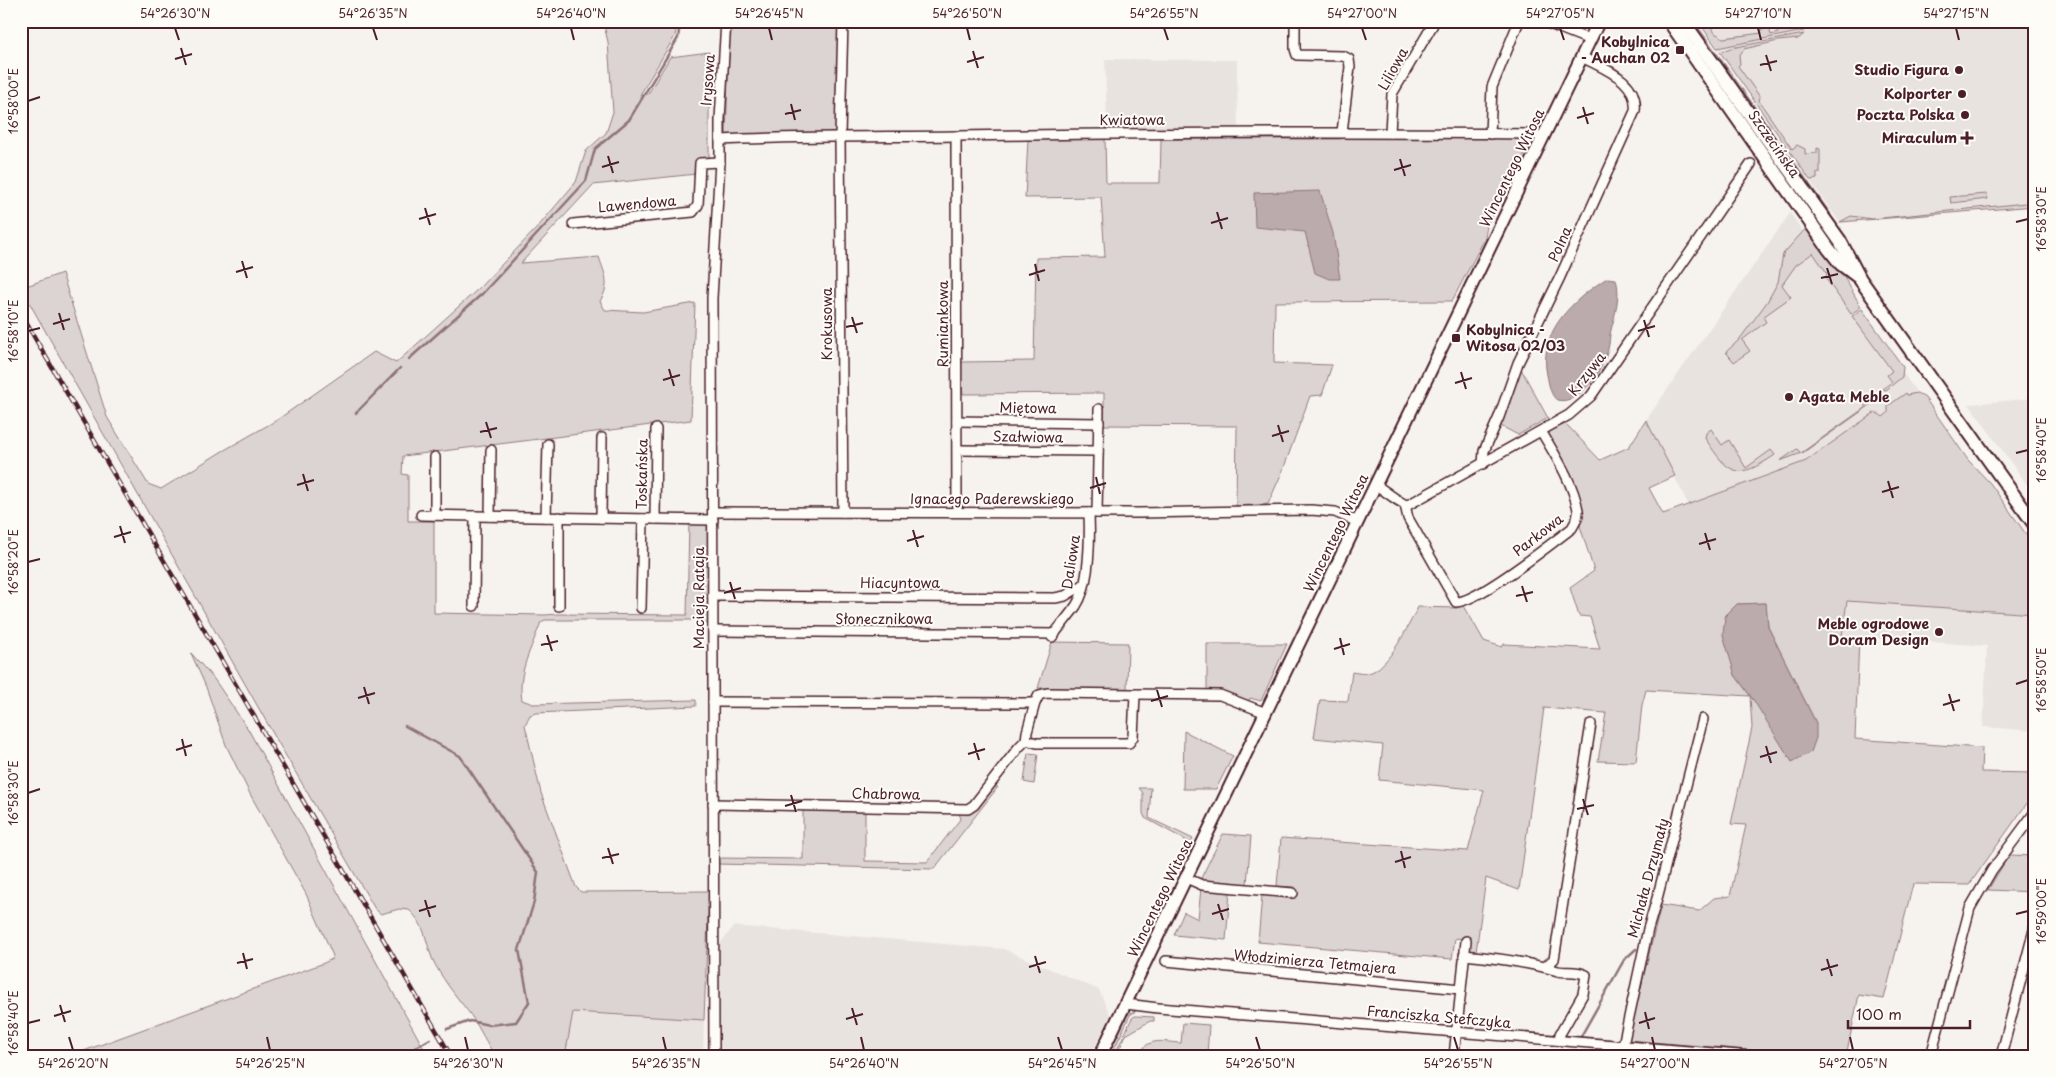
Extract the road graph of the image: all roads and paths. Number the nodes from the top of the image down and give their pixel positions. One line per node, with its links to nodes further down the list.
1 (726, 21): 18 (street, Irysowa)
2 (843, 21): 15 (street, Krokusowa)
3 (1295, 21): 12 (street)
4 (1434, 21): 13 (street, Liliowa)
5 (1519, 21): 14 (street)
6 (1542, 21): 10 (street)
7 (1669, 21): 22 (main road, Szczecińska)
8 (1683, 21): 22 (main road, Szczecińska)
9 (1600, 22): 10 (street, Wincentego Witosa)
10 (1590, 40): 11 (street, Wincentego Witosa)
11 (1582, 57): 17 (street, Wincentego Witosa); 34 (street, Polna)
12 (1342, 132): 13 (street, Kwiatowa); 16 (street, Kwiatowa)
13 (1390, 133): 14 (street, Kwiatowa)
14 (1490, 134): 17 (street, Kwiatowa)
15 (840, 136): 16 (street, Kwiatowa); 18 (street, Kwiatowa); 37 (street, Krokusowa)
16 (956, 136): 24 (street, Rumiankowa)
17 (1544, 137): 35 (street, Wincentego Witosa)
18 (720, 140): 19 (street, Macieja Rataja)
19 (720, 162): 21 (street, Lawendowa); 44 (street, Macieja Rataja)
20 (1751, 164): 27 (street, Krzywa)
21 (573, 224)
22 (1860, 278): 51 (main road, Szczecińska)
23 (1099, 409): 25 (street, Daliowa)
24 (957, 422): 25 (street, Miętowa); 31 (street, Rumiankowa)
25 (1099, 423): 32 (street, Daliowa)
26 (656, 428): 49 (street, Toskańska)
27 (1541, 431): 34 (street, Krzywa); 36 (street, Parkowa)
28 (602, 438): 47 (street)
29 (548, 444): 45 (street)
30 (491, 450): 43 (street)
31 (958, 450): 32 (street, Szałwiowa); 38 (street, Rumiankowa)
32 (1098, 451): 39 (street, Daliowa)
33 (436, 457): 41 (street)
34 (1483, 464): 36 (street, Krzywa)
35 (1376, 485): 36 (street); 50 (street, Wincentego Witosa)
36 (1405, 505)
37 (843, 512): 38 (street, Ignacego Paderewskiego); 44 (street, Ignacego Paderewskiego)
38 (957, 512): 39 (street, Ignacego Paderewskiego)
39 (1093, 512): 50 (street, Ignacego Paderewskiego); 52 (street, Daliowa)
40 (421, 515): 41 (street, Toskańska)
41 (435, 515): 42 (street, Toskańska)
42 (475, 516): 43 (street, Toskańska); 54 (street)
43 (490, 516): 45 (street, Toskańska)
44 (713, 516): 49 (street, Toskańska); 53 (street, Macieja Rataja)
45 (546, 517): 46 (street, Toskańska)
46 (559, 517): 47 (street, Toskańska); 55 (street)
47 (601, 518): 48 (street, Toskańska)
48 (642, 519): 49 (street, Toskańska); 56 (street, Toskańska)
49 (655, 519)
50 (1358, 522): 62 (street, Wincentego Witosa)
51 (2035, 525)
52 (1083, 585): 53 (street, Hiacyntowa); 58 (street, Daliowa)
53 (713, 596): 57 (street, Macieja Rataja)
54 (474, 606)
55 (559, 606)
56 (641, 608)
57 (713, 631): 58 (street, Słonecznikowa); 60 (street, Macieja Rataja)
58 (1053, 636)
59 (1135, 695): 61 (street); 62 (street); 65 (street)
60 (714, 702): 61 (street); 66 (street, Macieja Rataja)
61 (1035, 703): 65 (street, Chabrowa)
62 (1266, 714): 68 (street, Wincentego Witosa)
63 (1703, 718): 79 (street, Michała Drzymały)
64 (1591, 724): 74 (street)
65 (1026, 740): 66 (street, Chabrowa)
66 (713, 804): 80 (street, Macieja Rataja)
67 (2035, 812): 84 (street)
68 (1186, 878): 69 (street); 76 (street, Wincentego Witosa)
69 (1293, 893)
70 (2035, 926): 85 (street)
71 (1466, 941): 72 (street)
72 (1464, 955): 74 (street); 75 (street)
73 (1166, 961): 75 (street, Włodzimierza Tetmajera)
74 (1546, 966): 78 (street)
75 (1461, 989): 77 (street)
76 (1126, 1004): 77 (street, Franciszka Stefczyka); 81 (street, Wincentego Witosa)
77 (1457, 1032): 78 (street, Franciszka Stefczyka); 82 (street)
78 (1559, 1040): 79 (street, Franciszka Stefczyka)
79 (1622, 1045): 83 (street, Franciszka Stefczyka)
80 (714, 1056)
81 (1100, 1056)
82 (1454, 1056)
83 (1751, 1056)
84 (1931, 1056)
85 (2001, 1056)

